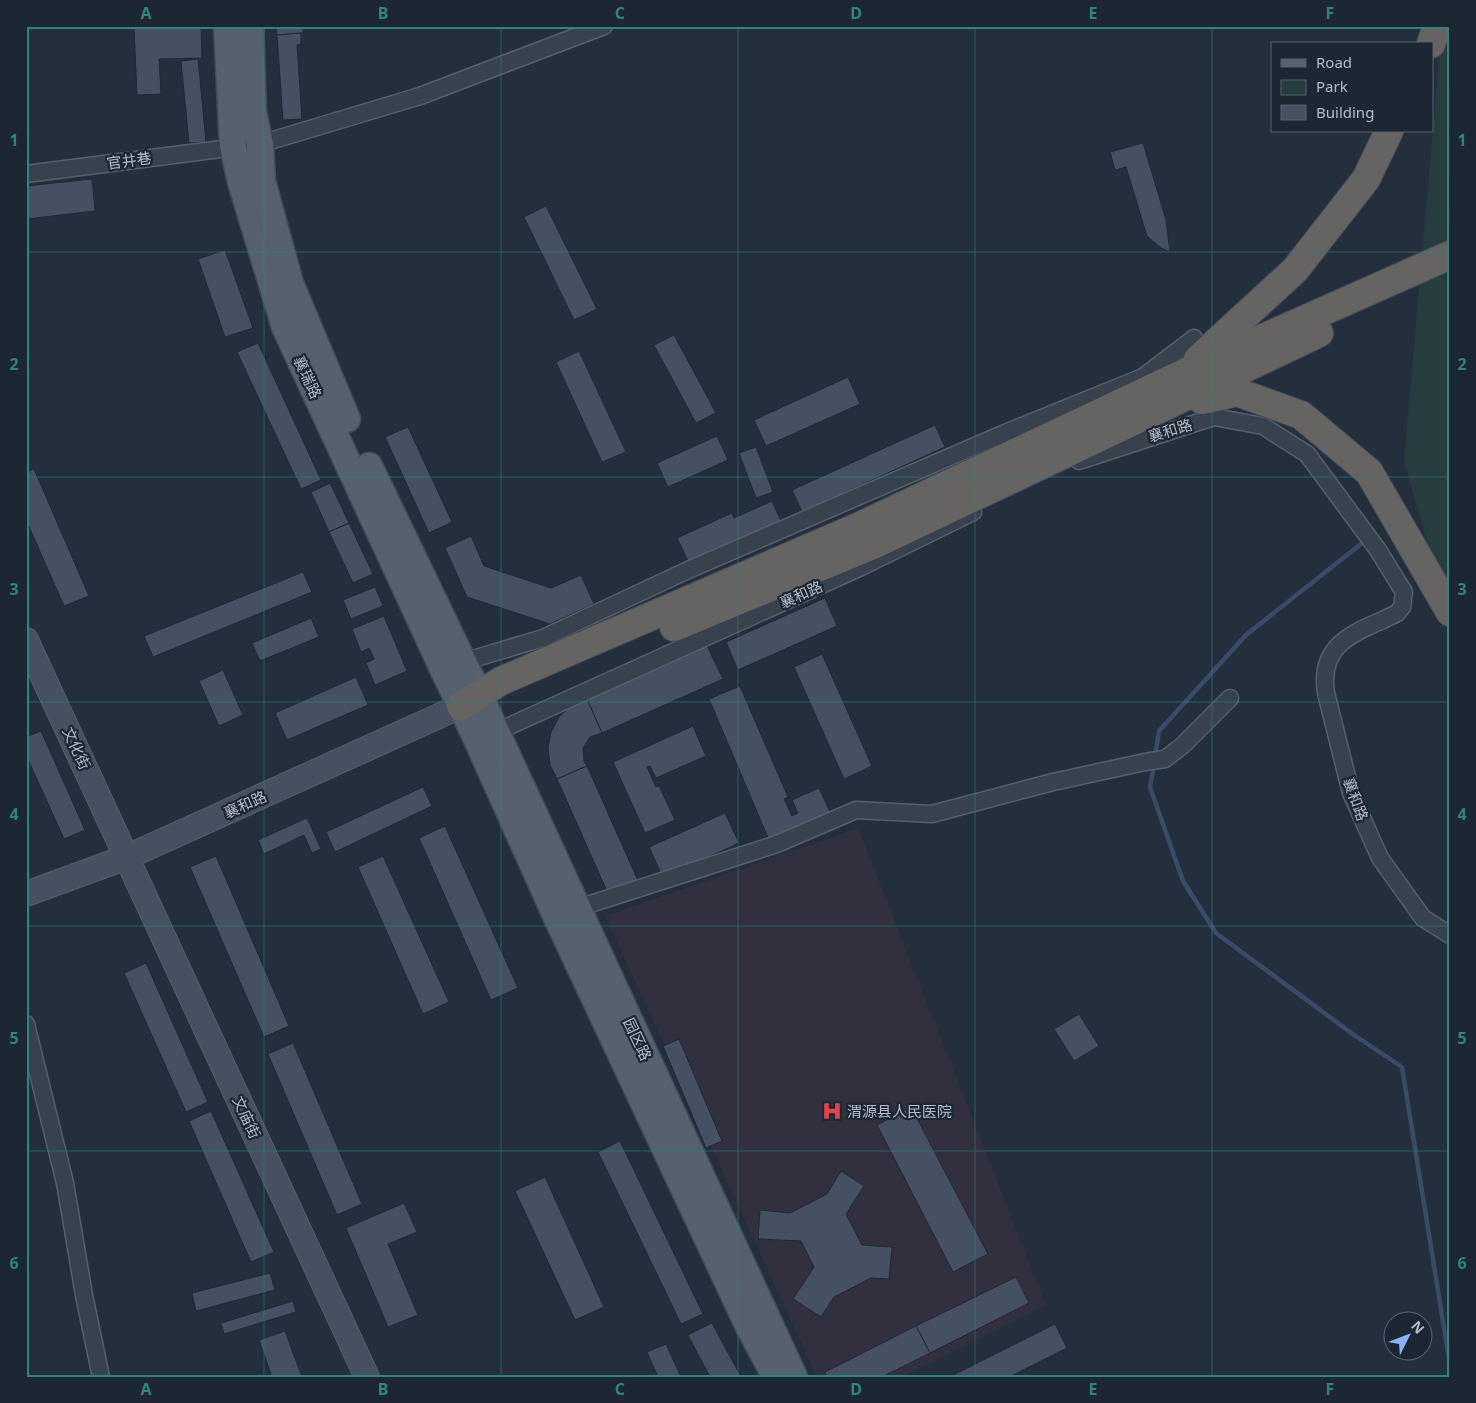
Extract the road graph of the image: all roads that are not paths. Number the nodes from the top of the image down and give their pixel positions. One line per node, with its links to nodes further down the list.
1 (227, 26): 8 (main road, 襄瑞路)
2 (250, 26): 7 (main road, 襄瑞路)
3 (604, 26): 7 (street, 官井巷)
4 (1437, 26): 5 (highway)
5 (1432, 42)
6 (1389, 132): 13 (highway)
7 (260, 144): 8 (street, 官井巷); 17 (main road, 襄瑞路)
8 (233, 146): 9 (street, 官井巷); 19 (main road, 襄瑞路)
9 (26, 174)
10 (1450, 254): 13 (highway)
11 (1450, 272): 14 (highway)
12 (1194, 338): 17 (street)
13 (1180, 375): 19 (highway)
14 (1151, 412): 15 (highway); 19 (highway)
15 (1450, 612)
16 (26, 640): 21 (main road, 文化街)
17 (463, 662): 19 (main road, 襄瑞路)
18 (1230, 698): 23 (street)
19 (472, 704): 20 (main road, 园区路); 21 (main road, 襄和路); 28 (main road, 园区路)
20 (496, 732): 23 (main road, 园区路); 24 (street, 襄和路)
21 (127, 857): 22 (main road, 襄和路); 27 (main road, 文庙街)
22 (26, 894)
23 (578, 908): 29 (main road, 园区路)
24 (1450, 935)
25 (26, 1024): 26 (street)
26 (101, 1377)
27 (367, 1377)
28 (776, 1377)
29 (794, 1377)

